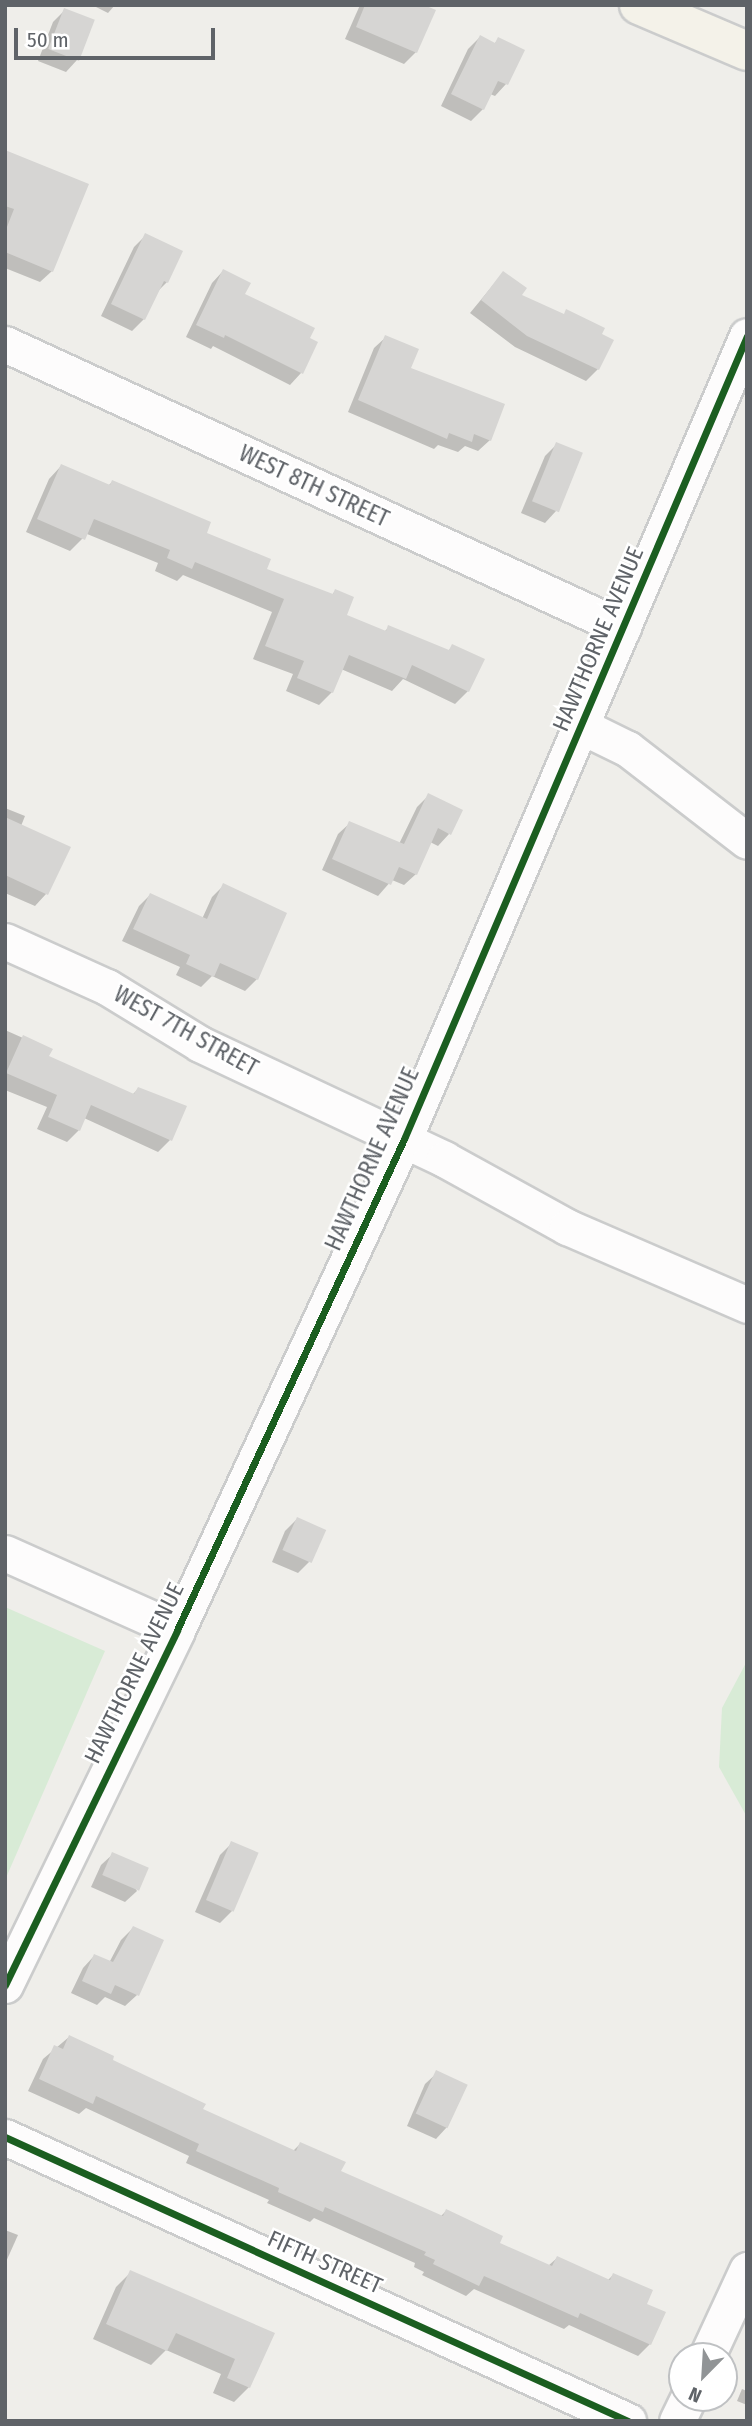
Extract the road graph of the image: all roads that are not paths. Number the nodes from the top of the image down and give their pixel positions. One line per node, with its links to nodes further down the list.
1 (639, 5): 2 (main road)
2 (747, 51)
3 (747, 336): 5 (street, HAWTHORNE AVENUE)
4 (5, 344): 5 (street, WEST 8TH STREET)
5 (623, 628): 6 (street, HAWTHORNE AVENUE)
6 (581, 726): 7 (street); 9 (street, HAWTHORNE AVENUE)
7 (747, 841)
8 (5, 941): 9 (street, WEST 7TH STREET)
9 (404, 1139): 10 (street, WEST 7TH STREET); 12 (street, HAWTHORNE AVENUE)
10 (747, 1305)
11 (5, 1553): 12 (street)
12 (177, 1630): 13 (street, HAWTHORNE AVENUE)
13 (5, 1984)
14 (5, 2137): 17 (street, FIFTH STREET)
15 (747, 2270): 16 (street)
16 (714, 2342)
17 (628, 2421)

